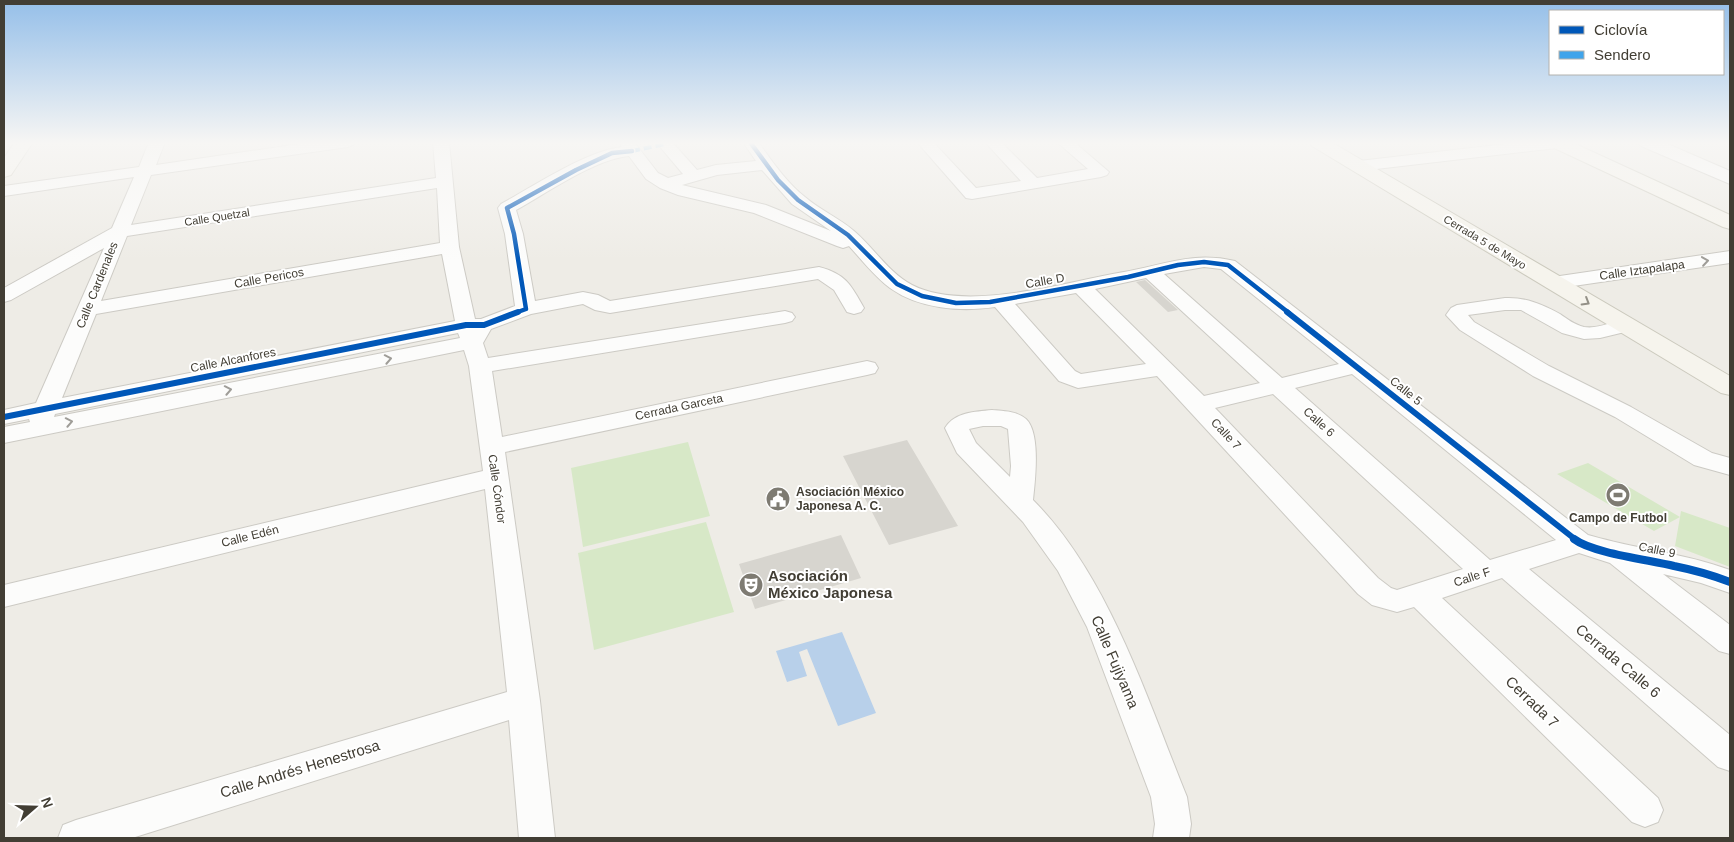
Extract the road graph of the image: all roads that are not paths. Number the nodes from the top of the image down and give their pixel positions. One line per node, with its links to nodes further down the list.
1 (72, 181): 15 (street)
2 (140, 181): 17 (street, Calle Cardenales)
3 (558, 181): 28 (street)
4 (661, 181): 13 (street)
5 (675, 181): 13 (street)
6 (781, 181): 19 (street, Calle D)
7 (960, 181): 14 (street)
8 (1031, 181): 14 (street)
9 (1049, 181): 14 (street)
10 (1384, 181): 23 (main road, Cerrada 5 de Mayo)
11 (1640, 181): 16 (main road)
12 (445, 182): 17 (street, Calle Quetzal); 18 (street, Calle Cóndor)
13 (666, 184): 19 (street)
14 (1034, 184)
15 (4, 191)
16 (1730, 223)
17 (118, 232): 25 (street, Calle Quetzal); 29 (street, Calle Cardenales)
18 (450, 247): 29 (street, Calle Pericos); 32 (street, Calle Cóndor)
19 (863, 248): 26 (street, Calle D)
20 (1730, 257): 23 (street, Calle Iztapalapa, one-way to 20)
21 (1217, 261): 22 (street, Calle D); 34 (street, Calle 5)
22 (1151, 272): 24 (street, Calle D); 37 (street, Calle 6)
23 (1553, 283): 31 (main road, Cerrada 5 de Mayo, one-way to 31)
24 (1081, 286): 26 (street, Calle D); 36 (street, Calle 7)
25 (4, 296)
26 (1002, 301): 36 (street)
27 (854, 308): 28 (street)
28 (526, 309): 32 (street)
29 (87, 310): 41 (street, Calle Cardenales)
30 (786, 317): 33 (street)
31 (1626, 326): 38 (main road, Cerrada 5 de Mayo); 44 (street)
32 (474, 330): 33 (street, Calle Cóndor); 41 (street)
33 (480, 366): 43 (street, Calle Cóndor)
34 (1358, 366): 37 (street); 47 (street, Calle 5)
35 (866, 368): 43 (street, Cerrada Garceta)
36 (1163, 368): 39 (street, Calle 7)
37 (1279, 385): 39 (street); 49 (street, Calle 6)
38 (1730, 387)
39 (1199, 405): 51 (street, Calle 7)
40 (4, 416): 41 (street)
41 (42, 418): 42 (street)
42 (4, 435)
43 (492, 447): 45 (street, Calle Cóndor)
44 (1730, 467)
45 (496, 477): 53 (street, Calle Edén); 55 (street, Calle Cóndor)
46 (1020, 502): 60 (street, Calle Fujiyama)
47 (1578, 543): 48 (street, Calle 9); 49 (street, Calle F)
48 (1616, 554): 50 (street, Calle 9); 54 (street)
49 (1496, 569): 52 (street, Calle F); 56 (street, Cerrada Calle 6)
50 (1730, 582)
51 (1368, 586): 52 (street, Calle F)
52 (1419, 594): 57 (street, Cerrada 7)
53 (4, 596)
54 (1730, 642)
55 (524, 701): 58 (street, Calle Andrés Henestrosa); 59 (street, Calle Cóndor)
56 (1730, 756)
57 (1645, 810)
58 (76, 838)
59 (537, 838)
60 (1171, 838)

